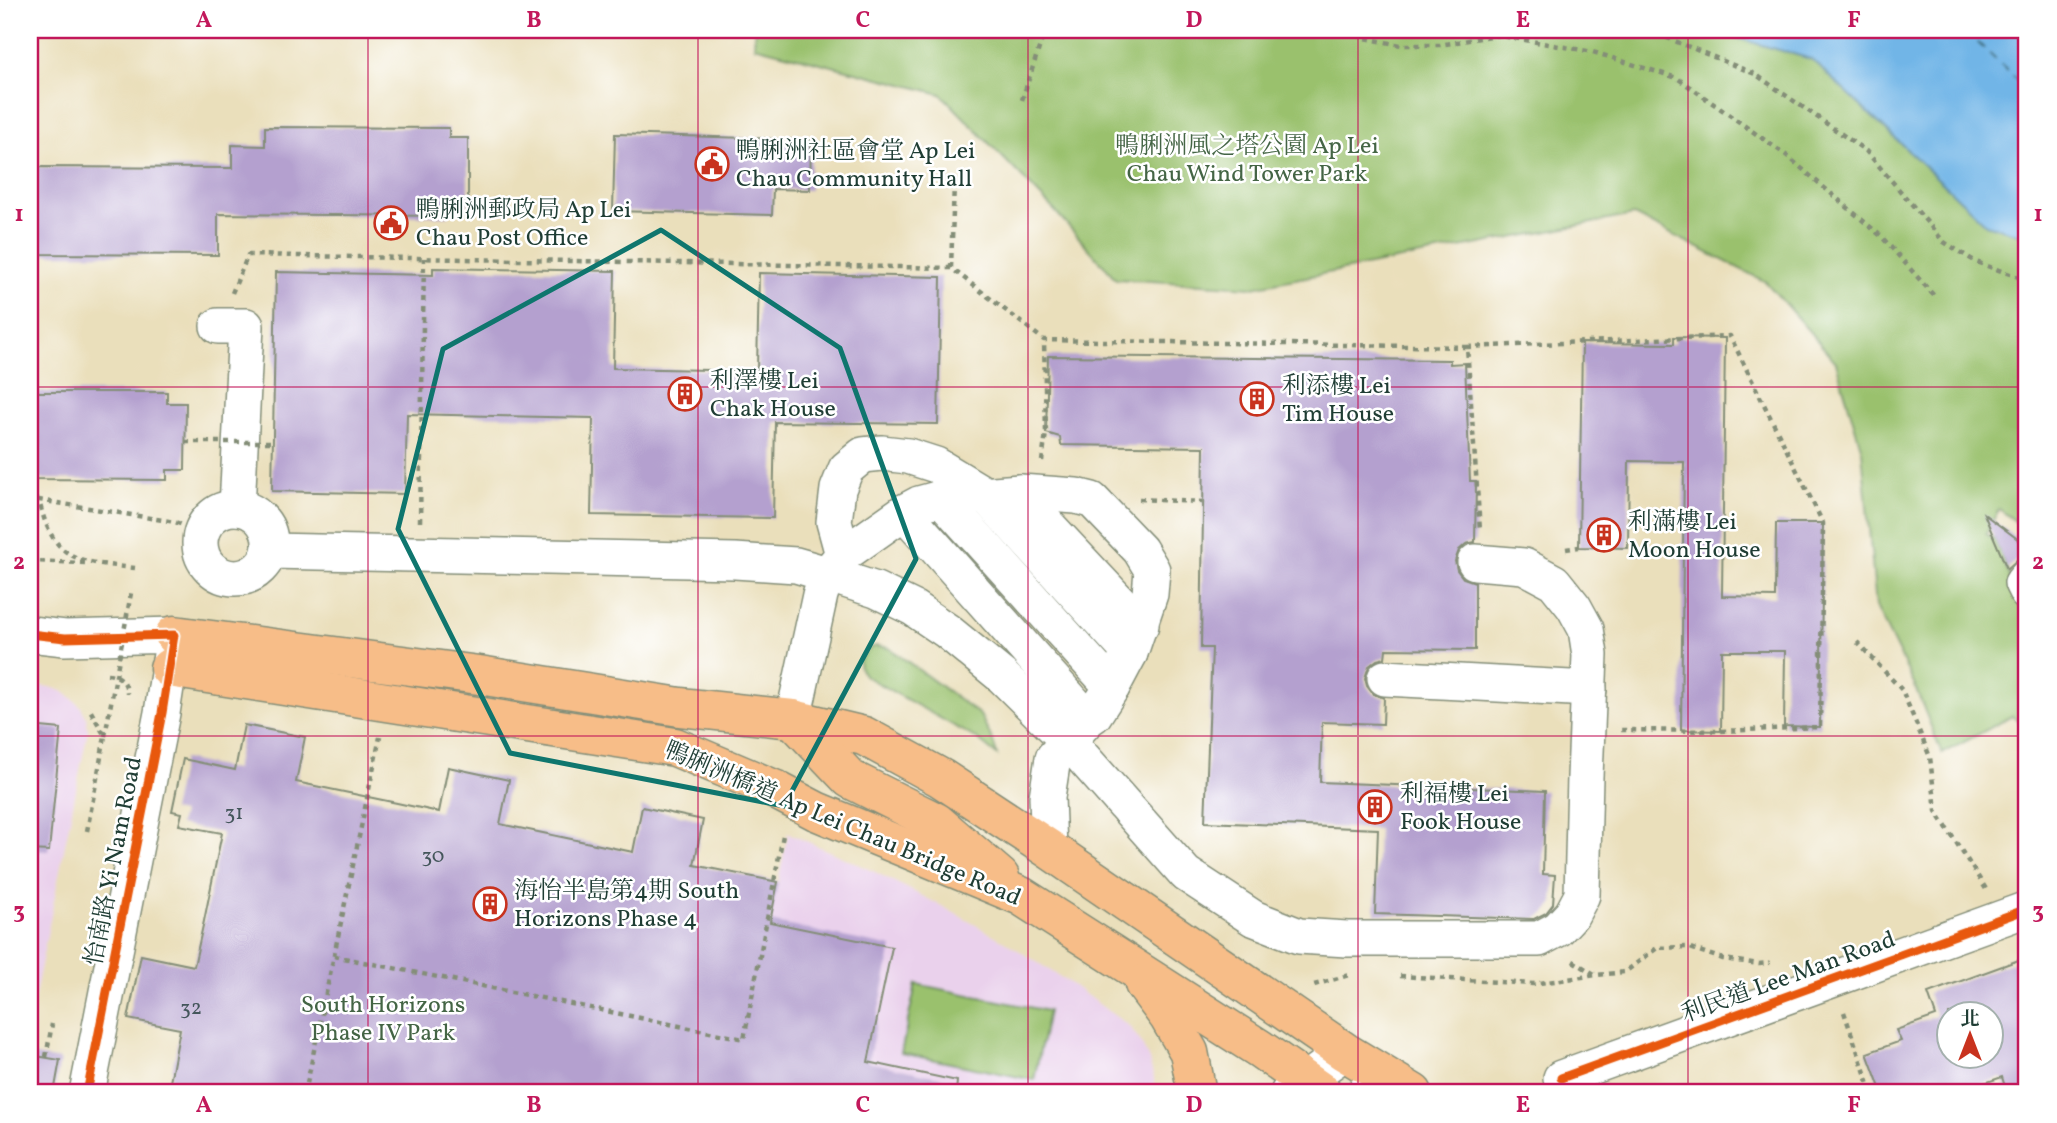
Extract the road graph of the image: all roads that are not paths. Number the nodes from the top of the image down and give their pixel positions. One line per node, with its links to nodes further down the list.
1 (218, 326): 5 (street)
2 (984, 494): 3 (street); 4 (street); 9 (street); 12 (street)
3 (1038, 494): 12 (street); 12 (street)
4 (941, 498): 6 (street); 16 (street)
5 (237, 508): 8 (street); 8 (street)
6 (904, 512): 9 (street); 19 (street)
7 (1478, 549): 17 (street)
8 (270, 551): 9 (street)
9 (835, 565): 18 (street); 19 (street)
10 (2027, 577): 11 (street)
11 (2027, 593)
12 (1140, 624): 16 (street)
13 (30, 634): 14 (street, 鴨脷洲橋道 Ap Lei Chau Bridge Road)
14 (171, 652): 18 (main road, 鴨脷洲橋道 Ap Lei Chau Bridge Road); 21 (main road, 鴨脷洲橋道 Ap Lei Chau Bridge Road); 28 (street, 怡南路 Yi Nam Road)
15 (1385, 678): 17 (street)
16 (1112, 687): 19 (street)
17 (1589, 689): 19 (street)
18 (793, 719): 20 (main road, 鴨脷洲橋道 Ap Lei Chau Bridge Road); 21 (main road)
19 (1078, 730): 20 (street)
20 (1049, 849): 24 (main road, 鴨脷洲橋道 Ap Lei Chau Bridge Road)
21 (1021, 896): 23 (main road, 鴨脷洲橋道 Ap Lei Chau Bridge Road)
22 (2027, 909): 25 (street, 利民道 Lee Man Road)
23 (1131, 967): 27 (main road, 鴨脷洲橋道 Ap Lei Chau Bridge Road); 29 (main road)
24 (1345, 1052): 26 (main road, 鴨脷洲橋道 Ap Lei Chau Bridge Road); 27 (street)
25 (1561, 1078)
26 (1386, 1087)
27 (1305, 1089)
28 (87, 1093)
29 (1195, 1093)

